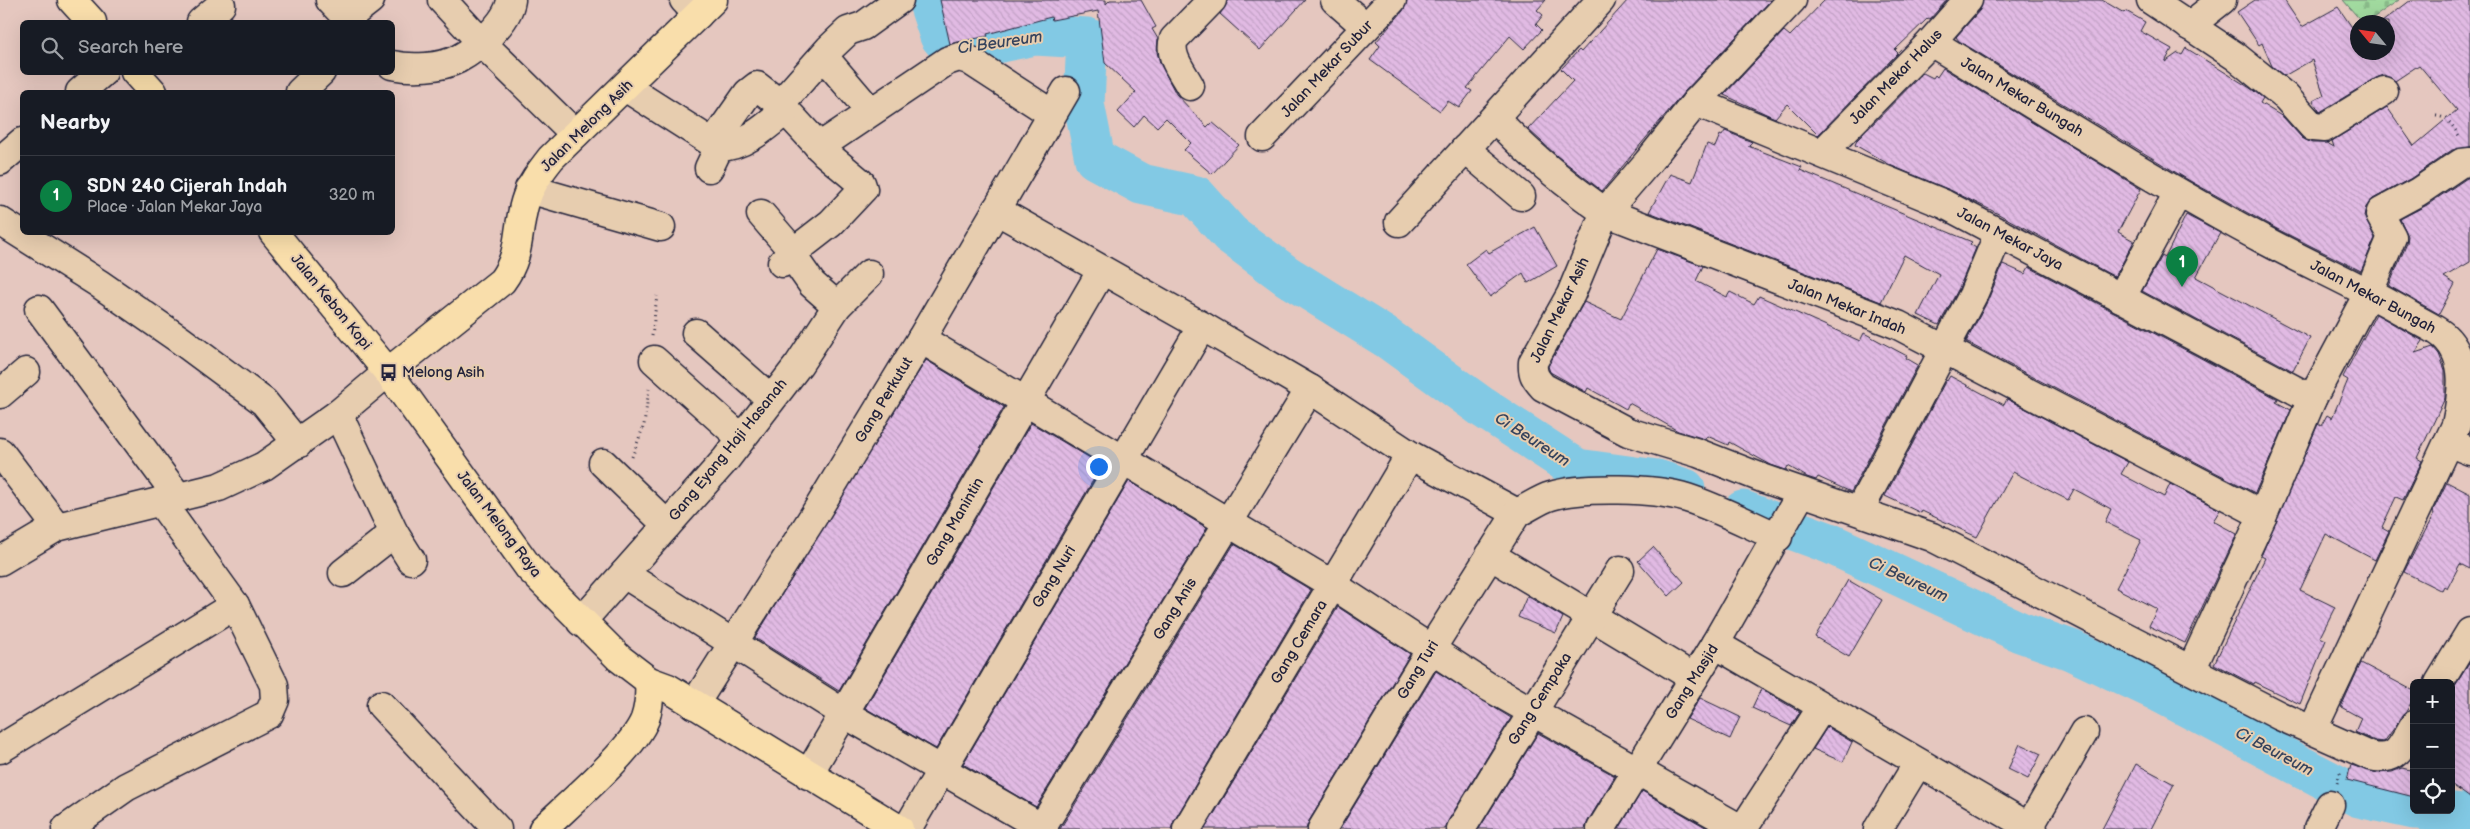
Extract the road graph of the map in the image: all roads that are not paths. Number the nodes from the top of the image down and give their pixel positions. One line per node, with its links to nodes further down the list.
1 (72, 0): 17 (main road)
2 (370, 0): 16 (street)
3 (442, 0): 21 (street)
4 (511, 0): 21 (street)
5 (898, 0): 23 (street)
6 (1212, 0): 27 (street)
7 (1335, 0): 20 (street)
8 (1392, 0): 20 (street, Jalan Mekar Subur)
9 (1601, 0): 37 (street)
10 (1792, 0): 33 (street, Jalan Mekar Asih)
11 (1968, 0): 22 (street, Jalan Mekar Halus)
12 (2151, 0): 19 (street)
13 (2222, 0): 19 (street)
14 (221, 5): 18 (street)
15 (698, 5): 28 (main road, Jalan Melong Asih)
16 (343, 14)
17 (90, 20)
18 (202, 20)
19 (2189, 26): 32 (street)
20 (1366, 27): 39 (street, Jalan Mekar Subur)
21 (481, 42): 24 (street); 38 (street)
22 (1930, 42): 43 (street, Jalan Mekar Halus); 48 (street, Jalan Mekar Bungah)
23 (824, 57): 34 (street); 35 (street)
24 (395, 65)
25 (99, 75): 29 (street)
26 (318, 75): 30 (street)
27 (1190, 86)
28 (625, 87): 38 (main road, Jalan Melong Asih); 44 (street)
29 (82, 90)
30 (302, 90)
31 (1066, 91): 36 (street, Gang Perkutut)
32 (2384, 91)
33 (1696, 102): 43 (street, Jalan Mekar Jaya); 51 (street, Jalan Mekar Asih)
34 (783, 107): 41 (street); 44 (street); 44 (street)
35 (870, 111): 36 (street); 41 (street)
36 (1052, 114): 50 (street, Gang Perkutut)
37 (1495, 118): 42 (street); 51 (street, Jalan Mekar Indah)
38 (575, 134): 47 (main road, Jalan Melong Asih)
39 (1262, 137)
40 (20, 144): 46 (street)
41 (818, 147): 60 (street)
42 (1465, 149): 49 (street); 54 (street)
43 (1823, 152): 56 (street, Jalan Mekar Jaya)
44 (714, 153)
45 (2467, 153): 63 (street)
46 (0, 161)
47 (529, 189): 55 (street); 73 (main road, Jalan Melong Asih)
48 (2178, 193): 63 (street, Jalan Mekar Bungah); 64 (street)
49 (1521, 196)
50 (996, 210): 61 (street); 69 (street, Gang Perkutut)
51 (1605, 212): 70 (street, Jalan Mekar Indah); 87 (street, Jalan Mekar Asih)
52 (761, 214): 60 (street)
53 (0, 221): 57 (street)
54 (1399, 222)
55 (661, 227)
56 (1999, 233): 64 (street, Jalan Mekar Jaya); 70 (street)
57 (20, 234)
58 (21, 235): 81 (street)
59 (275, 235): 73 (main road, Jalan Kebon Kopi)
60 (786, 258): 65 (street)
61 (1102, 270): 67 (street); 78 (street, Gang Manintin)
62 (869, 274): 65 (street, Gang Eyang Haji Hasanah)
63 (2369, 292): 77 (street); 82 (street, Jalan Mekar Bungah)
64 (2121, 298): 77 (street, Jalan Mekar Jaya)
65 (837, 306): 76 (street, Gang Eyang Haji Hasanah)
66 (39, 308): 88 (street)
67 (1202, 326): 74 (street); 85 (street, Gang Nuri)
68 (696, 333): 76 (street)
69 (921, 339): 78 (street); 108 (street, Gang Perkutut)
70 (1944, 351): 89 (street); 91 (street, Jalan Mekar Indah)
71 (654, 360): 80 (street)
72 (26, 372): 75 (street)
73 (388, 372): 79 (street); 106 (main road, Jalan Melong Raya)
74 (1310, 389): 84 (street); 92 (street, Gang Anis)
75 (0, 394)
76 (771, 399): 80 (street, Gang Eyang Haji Hasanah)
77 (2312, 399): 91 (street)
78 (1025, 400): 85 (street); 119 (street, Gang Manintin)
79 (338, 414): 81 (street); 95 (street)
80 (741, 438): 93 (street, Gang Eyang Haji Hasanah)
81 (298, 444): 88 (street)
82 (2459, 446): 120 (street, Jalan Mekar Bungah)
83 (0, 452): 94 (street)
84 (1410, 455): 90 (street); 103 (street, Gang Cemara)
85 (1124, 461): 92 (street); 125 (street, Gang Nuri)
86 (611, 471): 93 (street)
87 (1800, 496): 89 (street); 96 (street, Gang Masjid)
88 (170, 499): 94 (street); 104 (street)
89 (1859, 511): 111 (street)
90 (1517, 513): 96 (street); 97 (street, Gang Turi)
91 (2263, 515): 111 (street)
92 (1228, 522): 103 (street); 135 (street, Gang Anis)
93 (667, 525): 102 (street, Gang Eyang Haji Hasanah)
94 (57, 527): 99 (street)
95 (394, 533): 98 (street); 101 (street)
96 (1779, 535): 109 (street, Gang Masjid)
97 (1490, 555): 105 (street); 110 (street, Gang Turi)
98 (411, 560)
99 (0, 561)
100 (1620, 570): 105 (street, Gang Cempaka)
101 (343, 573)
102 (624, 574): 106 (street, Gang Eyang Haji Hasanah); 108 (street)
103 (1333, 585): 110 (street); 136 (street, Gang Cemara)
104 (235, 605): 123 (street); 130 (street)
105 (1592, 616): 112 (street); 118 (street, Gang Cempaka)
106 (581, 622): 114 (main road, Jalan Melong Raya)
107 (2470, 632): 113 (street)
108 (733, 644): 116 (street, Gang Perkutut); 119 (street)
109 (1715, 644): 112 (street, Gang Masjid); 117 (street)
110 (1431, 649): 118 (street); 137 (street, Gang Turi)
111 (2191, 670): 120 (street)
112 (1694, 678): 126 (street, Gang Masjid)
113 (2441, 679)
114 (649, 681): 116 (main road, Jalan Melong Raya); 132 (main road)
115 (381, 705): 131 (street)
116 (694, 705): 127 (main road, Jalan Melong Raya)
117 (1822, 708): 124 (street); 140 (street)
118 (1532, 710): 126 (street); 138 (street, Gang Cempaka)
119 (845, 714): 125 (street); 127 (street, Gang Manintin)
120 (2313, 729): 122 (street)
121 (2084, 732): 129 (street)
122 (2410, 732)
123 (0, 749)
124 (1918, 763): 129 (street); 141 (street)
125 (942, 769): 134 (street, Gang Nuri); 135 (street)
126 (1637, 769): 139 (street, Gang Masjid); 140 (street)
127 (808, 775): 133 (main road, Jalan Melong Raya)
128 (2330, 805): 142 (street)
129 (2030, 828)
130 (66, 829)
131 (497, 829)
132 (543, 829)
133 (899, 829)
134 (907, 829)
135 (1042, 829)
136 (1187, 829)
137 (1322, 829)
138 (1460, 829)
139 (1601, 829)
140 (1742, 829)
141 (1878, 829)
142 (2318, 829)

